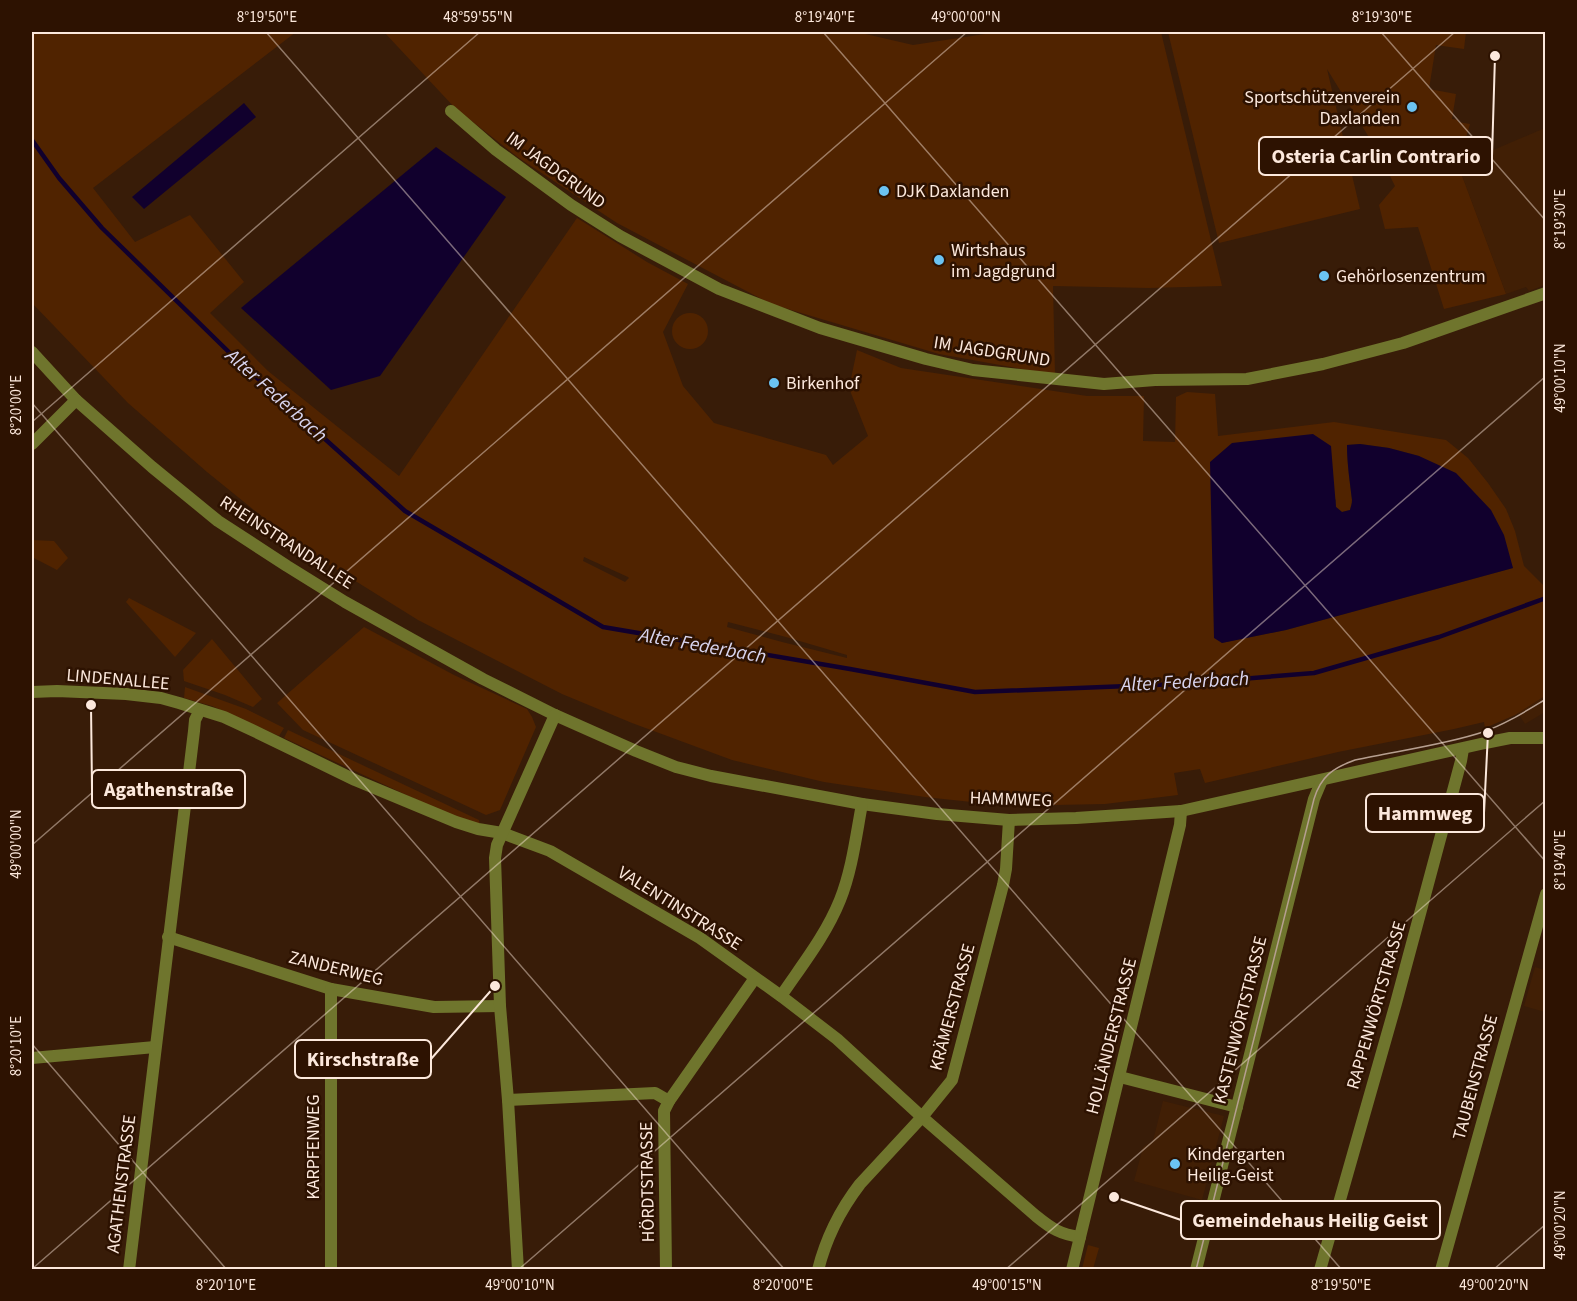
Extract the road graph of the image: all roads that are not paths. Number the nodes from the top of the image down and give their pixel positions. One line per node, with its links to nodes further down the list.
1 (451, 111): 2 (street, IM JAGDGRUND)
2 (1545, 293)
3 (32, 352): 4 (street, RHEINSTRANDALLEE)
4 (76, 400): 5 (street); 8 (street, RHEINSTRANDALLEE)
5 (32, 444)
6 (32, 692): 7 (street, LINDENALLEE)
7 (200, 710): 15 (street, VALENTINSTRASSE); 17 (street, AGATHENSTRASSE)
8 (555, 715): 12 (street, HAMMWEG); 15 (street)
9 (1545, 738): 10 (street, HAMMWEG)
10 (1463, 749): 11 (street, HAMMWEG); 37 (street, RAPPENWÖRTSTRASSE)
11 (1322, 780): 13 (street, HAMMWEG); 27 (street, KASTENWÖRTSTRASSE)
12 (862, 804): 14 (street, HAMMWEG); 20 (street)
13 (1181, 811): 14 (street, HAMMWEG); 24 (street, HOLLÄNDERSTRASSE)
14 (1009, 820): 28 (street, KRÄMERSTRASSE)
15 (502, 833): 18 (street, VALENTINSTRASSE); 21 (street)
16 (1545, 894): 38 (street, TAUBENSTRASSE)
17 (168, 937): 19 (street, ZANDERWEG); 22 (street, AGATHENSTRASSE)
18 (755, 978): 20 (street, VALENTINSTRASSE); 26 (street, HÖRDTSTRASSE)
19 (331, 989): 21 (street, ZANDERWEG); 31 (street, KARPFENWEG)
20 (781, 996): 28 (street, VALENTINSTRASSE)
21 (500, 1006): 25 (street)
22 (155, 1047): 23 (street); 30 (street, AGATHENSTRASSE)
23 (32, 1058)
24 (1120, 1077): 27 (street); 29 (street, HOLLÄNDERSTRASSE)
25 (508, 1100): 26 (street); 32 (street)
26 (669, 1101): 33 (street, HÖRDTSTRASSE)
27 (1237, 1107): 36 (street, KASTENWÖRTSTRASSE)
28 (922, 1117): 29 (street, VALENTINSTRASSE); 34 (street, KRÄMERSTRASSE)
29 (1080, 1238): 35 (street, HOLLÄNDERSTRASSE)
30 (129, 1269)
31 (331, 1269)
32 (518, 1269)
33 (666, 1269)
34 (818, 1269)
35 (1072, 1269)
36 (1196, 1269)
37 (1320, 1269)
38 (1441, 1269)

